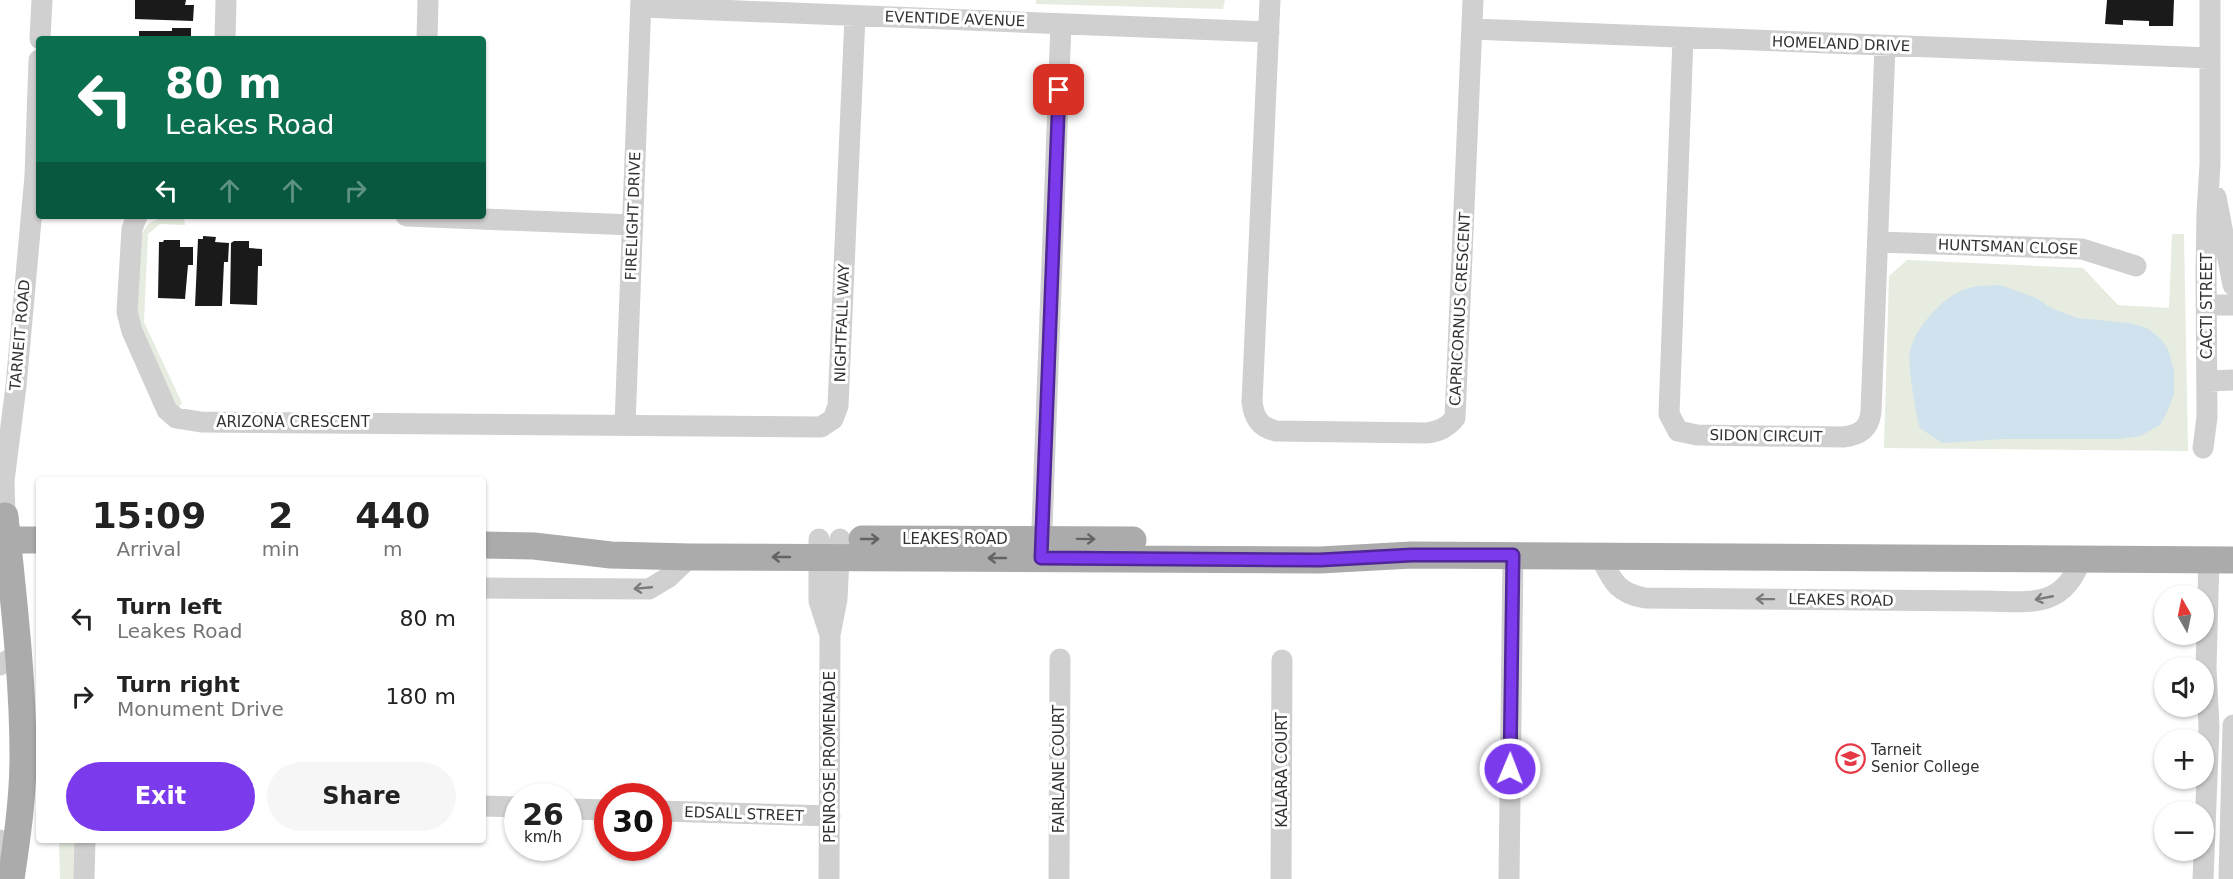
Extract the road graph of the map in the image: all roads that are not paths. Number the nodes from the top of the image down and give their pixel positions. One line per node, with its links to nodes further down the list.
1 (42, 0): 13 (street)
2 (226, 0): 14 (street)
3 (428, 0): 15 (street)
4 (1270, 0): 12 (street)
5 (1473, 0): 11 (street, CAPRICORNUS CRESCENT)
6 (2210, 0): 18 (street, CACTI STREET)
7 (641, 4): 9 (street, EVENTIDE AVENUE); 23 (street, FIRELIGHT DRIVE)
8 (932, 9): 9 (street, EVENTIDE AVENUE); 10 (street, EVENTIDE AVENUE)
9 (855, 16): 31 (street, NIGHTFALL WAY)
10 (1061, 24): 12 (street, EVENTIDE AVENUE); 38 (street)
11 (1472, 29): 12 (street, CAPRICORNUS CRESCENT); 16 (street, HOMELAND DRIVE)
12 (1269, 32)
13 (40, 36)
14 (225, 36)
15 (427, 36)
16 (1683, 38): 17 (street, HOMELAND DRIVE); 24 (street, SIDON CIRCUIT)
17 (1885, 46): 18 (street, HOMELAND DRIVE); 24 (street, SIDON CIRCUIT)
18 (2210, 58): 20 (street, CACTI STREET)
19 (36, 147): 33 (street, TARNEIT ROAD)
20 (2210, 164): 26 (street, CACTI STREET); 27 (street, CACTI STREET)
21 (136, 219): 31 (street, ARIZONA CRESCENT)
22 (486, 219): 23 (street)
23 (633, 225): 31 (street, FIRELIGHT DRIVE)
24 (1878, 242): 25 (street, HUNTSMAN CLOSE)
25 (2136, 266)
26 (2233, 285)
27 (2206, 305): 28 (street); 30 (street, CACTI STREET)
28 (2233, 305)
29 (2233, 380): 30 (street)
30 (2207, 381): 32 (street, CACTI STREET)
31 (625, 425)
32 (2203, 448)
33 (4, 532): 34 (main road); 45 (main road, TARNEIT ROAD)
34 (36, 539)
35 (486, 545): 36 (main road, LEAKES ROAD)
36 (534, 546): 37 (main road, LEAKES ROAD); 40 (main road, LEAKES ROAD)
37 (830, 548): 38 (main road, LEAKES ROAD); 40 (main road, LEAKES ROAD, one-way to 40); 52 (street, PENROSE PROMENADE)
38 (1041, 548): 39 (main road, LEAKES ROAD)
39 (1513, 555): 41 (main road, LEAKES ROAD); 59 (street)
40 (690, 556): 44 (street, one-way to 44)
41 (1600, 556): 42 (main road, LEAKES ROAD); 42 (street, LEAKES ROAD, one-way to 41)
42 (2081, 559): 43 (main road, LEAKES ROAD)
43 (2221, 560): 60 (street)
44 (486, 588)
45 (9, 656): 54 (main road, TARNEIT ROAD)
46 (1060, 659): 57 (street, FAIRLANE COURT)
47 (1282, 660): 58 (street, KALARA COURT)
48 (2233, 725): 61 (street)
49 (486, 806): 50 (street)
50 (504, 807)
51 (672, 811): 52 (street, EDSALL STREET)
52 (830, 816): 56 (street, PENROSE PROMENADE)
53 (85, 843): 55 (street)
54 (8, 860)
55 (84, 879)
56 (829, 879)
57 (1059, 879)
58 (1281, 879)
59 (1509, 879)
60 (2204, 879)
61 (2229, 879)

